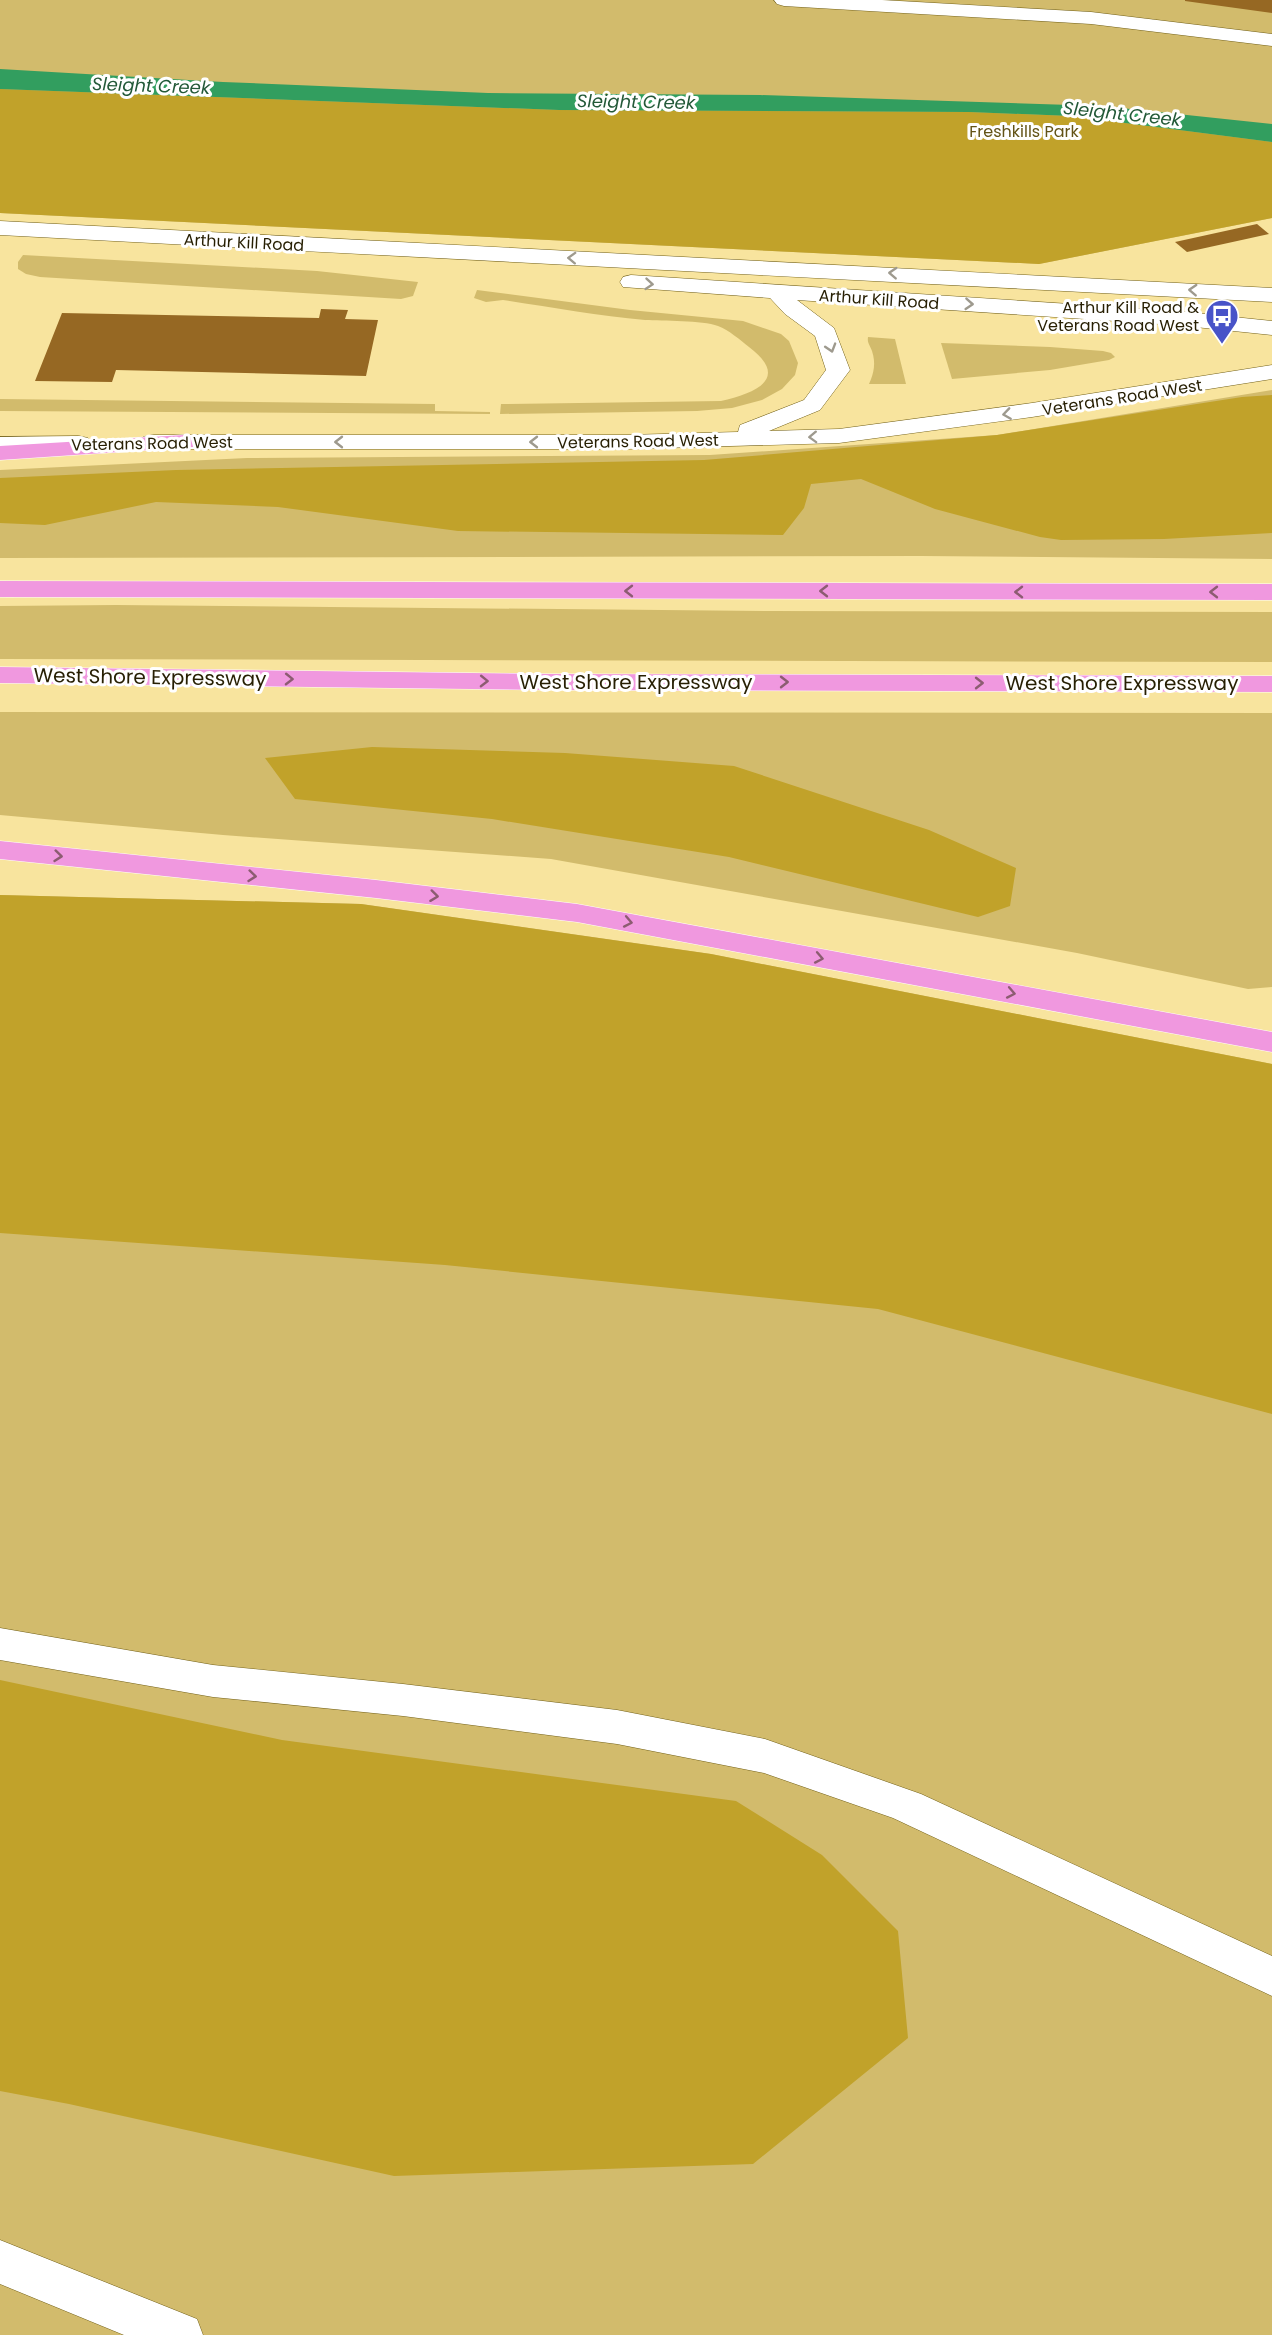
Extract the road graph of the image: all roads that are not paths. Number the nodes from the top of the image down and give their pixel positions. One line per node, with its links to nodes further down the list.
1 (784, 0): 2 (street)
2 (1272, 40)
3 (0, 228): 4 (street, Arthur Kill Road)
4 (489, 255): 5 (street, Arthur Kill Road, one-way to 5); 6 (street, Arthur Kill Road, one-way to 4)
5 (777, 292): 7 (street, Arthur Kill Road, one-way to 7); 10 (street, one-way to 10)
6 (1272, 295)
7 (1272, 328)
8 (1272, 372): 10 (street, Veterans Road West, one-way to 10)
9 (184, 442): 10 (street, Veterans Road West, one-way to 9); 11 (street, Veterans Road West); 12 (highway)
10 (626, 442)
11 (0, 444)
12 (0, 453)
13 (0, 589): 14 (highway, one-way to 13)
14 (1272, 592)
15 (0, 675): 16 (highway, West Shore Expressway, one-way to 16)
16 (1272, 684)
17 (0, 850): 18 (highway, one-way to 18)
18 (1272, 1042)
19 (0, 1644): 20 (street)
20 (1272, 1977)
21 (0, 2262): 22 (street)
22 (180, 2335)

